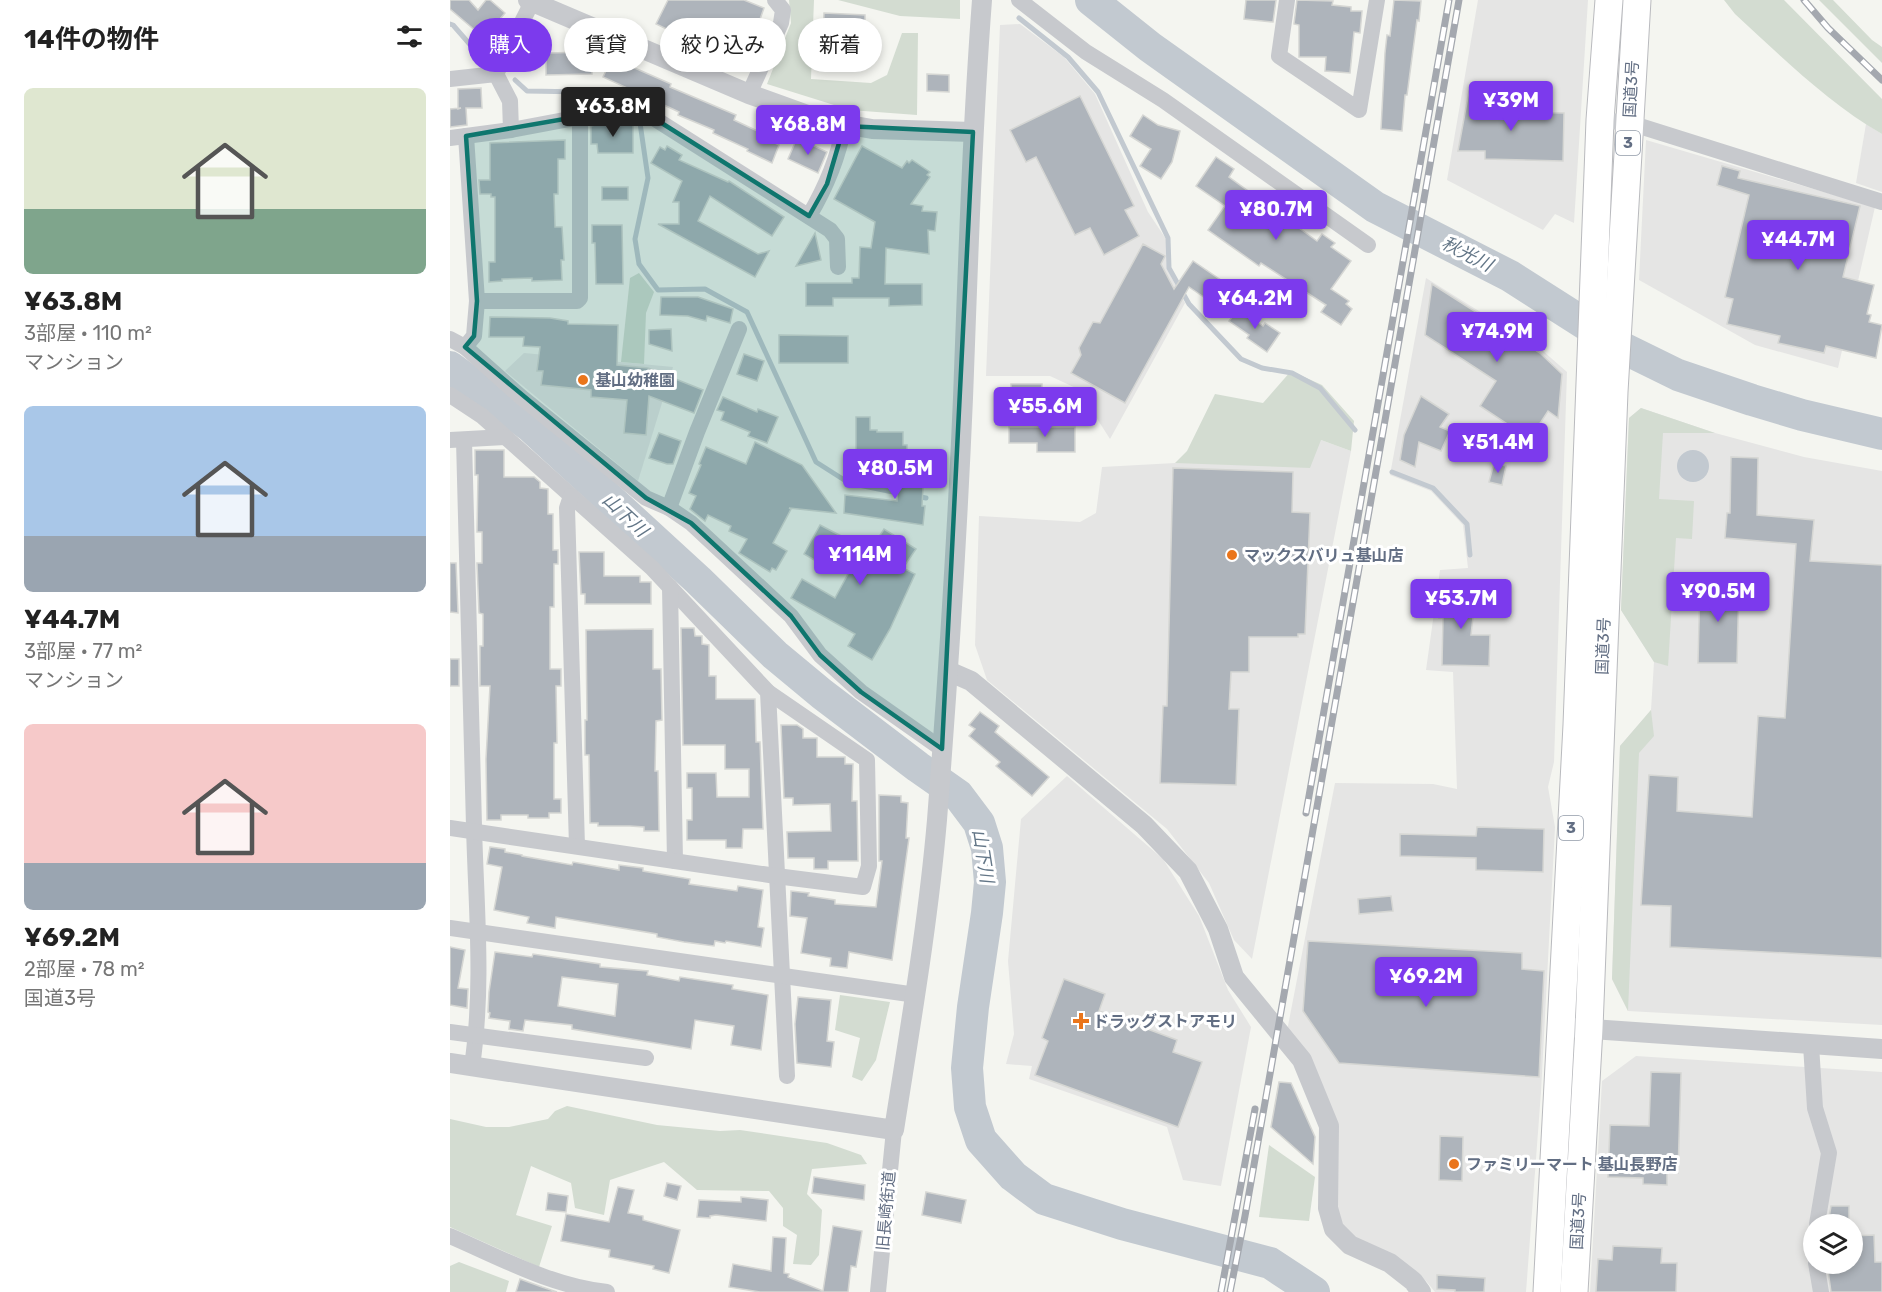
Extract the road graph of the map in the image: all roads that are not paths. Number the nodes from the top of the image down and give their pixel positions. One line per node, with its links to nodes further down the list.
1 (775, 0): 11 (street)
2 (982, 0): 17 (street)
3 (1019, 0): 21 (street)
4 (1287, 0): 5 (street)
5 (1377, 0)
6 (1609, 0): 13 (highway, 国道3号 / 3)
7 (1637, 0): 14 (highway, 国道3号 / 3)
8 (531, 1): 9 (street); 11 (street)
9 (496, 74): 10 (street); 16 (street)
10 (450, 80)
11 (749, 94): 15 (street)
12 (579, 117): 16 (street); 20 (street); 23 (street)
13 (1600, 120): 14 (street); 44 (highway, 国道3号 / 3)
14 (1630, 123): 19 (street); 45 (highway, 国道3号 / 3)
15 (844, 126): 17 (street); 20 (street)
16 (511, 130): 18 (street)
17 (973, 132): 32 (street)
18 (458, 137): 23 (street)
19 (1882, 202)
20 (809, 216): 22 (street)
21 (1368, 245)
22 (838, 267)
23 (477, 301): 25 (street)
24 (739, 329): 30 (street)
25 (457, 343): 30 (street)
26 (450, 395): 27 (street)
27 (505, 437): 28 (street); 29 (street)
28 (457, 440): 36 (street)
29 (571, 496): 31 (street); 37 (street)
30 (669, 508): 34 (street)
31 (670, 587): 33 (street); 38 (street)
32 (948, 671): 34 (street); 60 (street)
33 (768, 692): 39 (street); 39 (street)
34 (942, 754): 43 (street)
35 (450, 828): 36 (street)
36 (474, 832): 37 (street); 41 (street)
37 (577, 846): 38 (street)
38 (675, 861): 39 (street)
39 (776, 876): 42 (street)
40 (450, 928): 41 (street)
41 (479, 932): 42 (street); 47 (street)
42 (782, 975): 43 (street); 53 (street)
43 (916, 995): 54 (street)
44 (1559, 1028): 45 (street); 61 (highway, 国道3号 / 3)
45 (1589, 1028): 48 (street); 62 (highway, 国道3号 / 3)
46 (450, 1032): 47 (street)
47 (477, 1035): 50 (street); 52 (street)
48 (1811, 1045): 49 (street); 55 (street)
49 (1882, 1049)
50 (646, 1058)
51 (450, 1063): 52 (street)
52 (472, 1066): 54 (street)
53 (787, 1076)
54 (894, 1130): 59 (street, 旧長崎街道)
55 (1819, 1214)
56 (450, 1236): 58 (street)
57 (1818, 1274): 63 (street)
58 (607, 1292)
59 (878, 1292)
60 (1421, 1292)
61 (1547, 1292)
62 (1574, 1292)
63 (1821, 1292)

